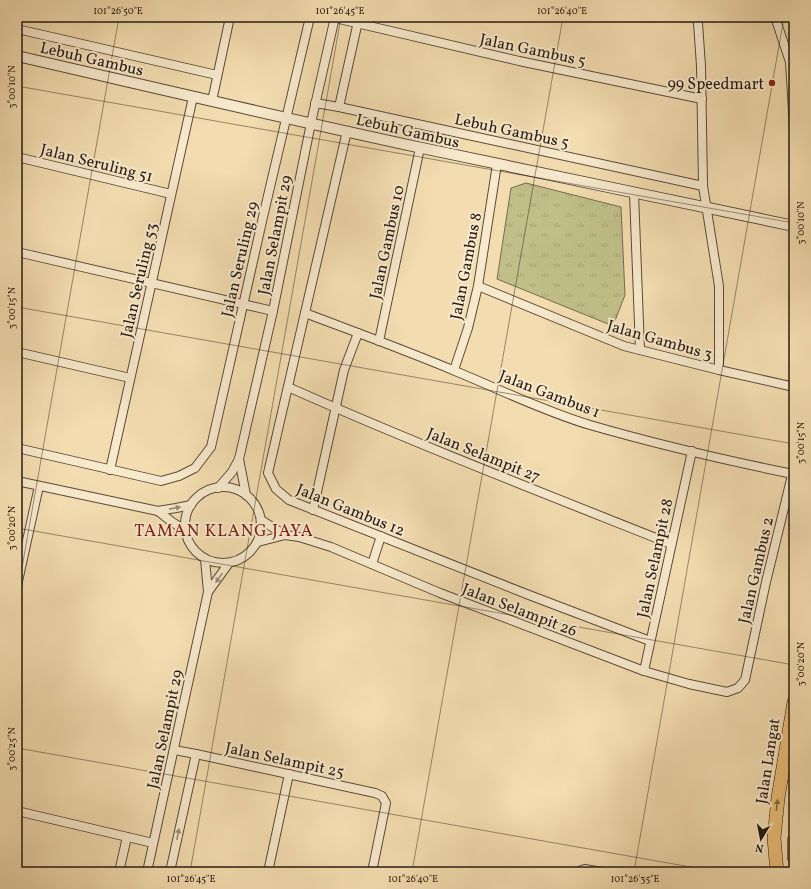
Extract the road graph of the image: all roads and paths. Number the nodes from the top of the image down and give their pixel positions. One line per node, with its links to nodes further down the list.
1 (230, 17): 9 (street)
2 (310, 17): 15 (street, Jalan Seruling 29)
3 (335, 17): 6 (street, Jalan Gambus 5); 13 (street, Jalan Selampit 29)
4 (696, 17): 11 (street)
5 (775, 17): 17 (street)
6 (359, 20): 11 (street, Jalan Gambus 5); 14 (street)
7 (17, 30): 9 (street)
8 (17, 56): 10 (street, Lebuh Gambus)
9 (217, 75): 12 (street)
10 (193, 97): 12 (street, Lebuh Gambus); 24 (street, Jalan Seruling 53)
11 (702, 99): 22 (street)
12 (212, 101): 15 (street, Lebuh Gambus)
13 (315, 102): 14 (street, Lebuh Gambus 5); 16 (street, Jalan Selampit 29)
14 (339, 107): 22 (street, Lebuh Gambus 5)
15 (286, 118): 16 (street, Lebuh Gambus); 30 (street, Jalan Seruling 29)
16 (311, 123): 18 (street, Lebuh Gambus); 31 (street, Jalan Selampit 29)
17 (794, 128)
18 (347, 131): 19 (street, Lebuh Gambus); 32 (street, Jalan Gambus 12)
19 (420, 148): 21 (street, Lebuh Gambus); 34 (street, Jalan Gambus 10)
20 (17, 157): 24 (street, Jalan Seruling 51)
21 (497, 164): 23 (street, Lebuh Gambus); 29 (street, Jalan Gambus 8)
22 (703, 186): 25 (street)
23 (634, 193): 25 (street, Lebuh Gambus); 35 (street)
24 (171, 194): 28 (street, Jalan Seruling 53)
25 (706, 207): 26 (street, Lebuh Gambus); 38 (street)
26 (794, 226)
27 (17, 252): 28 (street)
28 (151, 283): 30 (street); 39 (street, Jalan Seruling 53)
29 (478, 286): 35 (street, Jalan Gambus 3); 37 (street, Jalan Gambus 8)
30 (243, 304): 31 (street); 46 (street, Jalan Seruling 29)
31 (273, 311): 45 (street, Jalan Selampit 29)
32 (305, 313): 33 (street, Jalan Gambus 1); 40 (street, Jalan Gambus 12)
33 (358, 333): 34 (street, Jalan Gambus 1); 42 (street)
34 (379, 341): 37 (street, Jalan Gambus 1)
35 (640, 350): 38 (street, Jalan Gambus 3)
36 (17, 352): 39 (street)
37 (454, 370): 44 (street, Jalan Gambus 1)
38 (719, 370): 41 (street, Jalan Gambus 3)
39 (130, 378): 46 (street, Jalan Seruling 53)
40 (288, 387): 42 (street, Jalan Selampit 27); 53 (street, Jalan Gambus 12)
41 (794, 387)
42 (335, 408): 53 (street); 60 (street, Jalan Selampit 27)
43 (17, 448): 46 (street)
44 (692, 451): 47 (street, Jalan Gambus 1); 60 (street, Jalan Selampit 28)
45 (239, 459): 50 (street, Jalan Selampit 29); 51 (street, Jalan Selampit 29)
46 (110, 470)
47 (793, 470): 68 (street, Jalan Gambus 2)
48 (17, 481): 49 (street)
49 (39, 486): 54 (street); 64 (street)
50 (218, 488): 51 (street); 52 (street)
51 (246, 495): 55 (street)
52 (191, 504): 54 (street, one-way to 52); 56 (street)
53 (313, 510): 58 (street, Jalan Gambus 12)
54 (158, 511): 56 (street)
55 (261, 520): 57 (street, Jalan Selampit 26); 59 (street)
56 (185, 530): 61 (street)
57 (285, 535): 59 (street, Jalan Selampit 26); 63 (street, Jalan Selampit 26)
58 (381, 536): 63 (street); 66 (street, Jalan Gambus 12)
59 (258, 542): 62 (street)
60 (671, 544): 66 (street, Jalan Selampit 28)
61 (205, 559): 62 (street); 65 (street, Jalan Selampit 29)
62 (228, 563): 65 (street, Jalan Selampit 29, one-way to 65)
63 (372, 564): 67 (street, Jalan Selampit 26)
64 (17, 586)
65 (208, 592): 70 (street, Jalan Selampit 29)
66 (650, 641): 67 (street, Jalan Selampit 28)
67 (644, 671): 68 (street, Jalan Selampit 26)
68 (745, 680)
69 (794, 702): 85 (highway, Jalan Langat, one-way to 69)
70 (174, 750): 71 (street, Jalan Selampit 25); 76 (street, Jalan Selampit 29)
71 (196, 754): 72 (street, Jalan Selampit 25); 80 (street, one-way to 71)
72 (289, 774): 81 (street); 82 (street, Jalan Selampit 25)
73 (17, 811): 74 (street)
74 (127, 837): 76 (street); 78 (street)
75 (794, 840): 77 (highway)
76 (153, 844): 79 (street, Jalan Selampit 29)
77 (794, 857)
78 (119, 872)
79 (147, 872)
80 (170, 872)
81 (268, 872)
82 (372, 872)
83 (577, 872): 84 (street)
84 (602, 872)
85 (777, 872)

